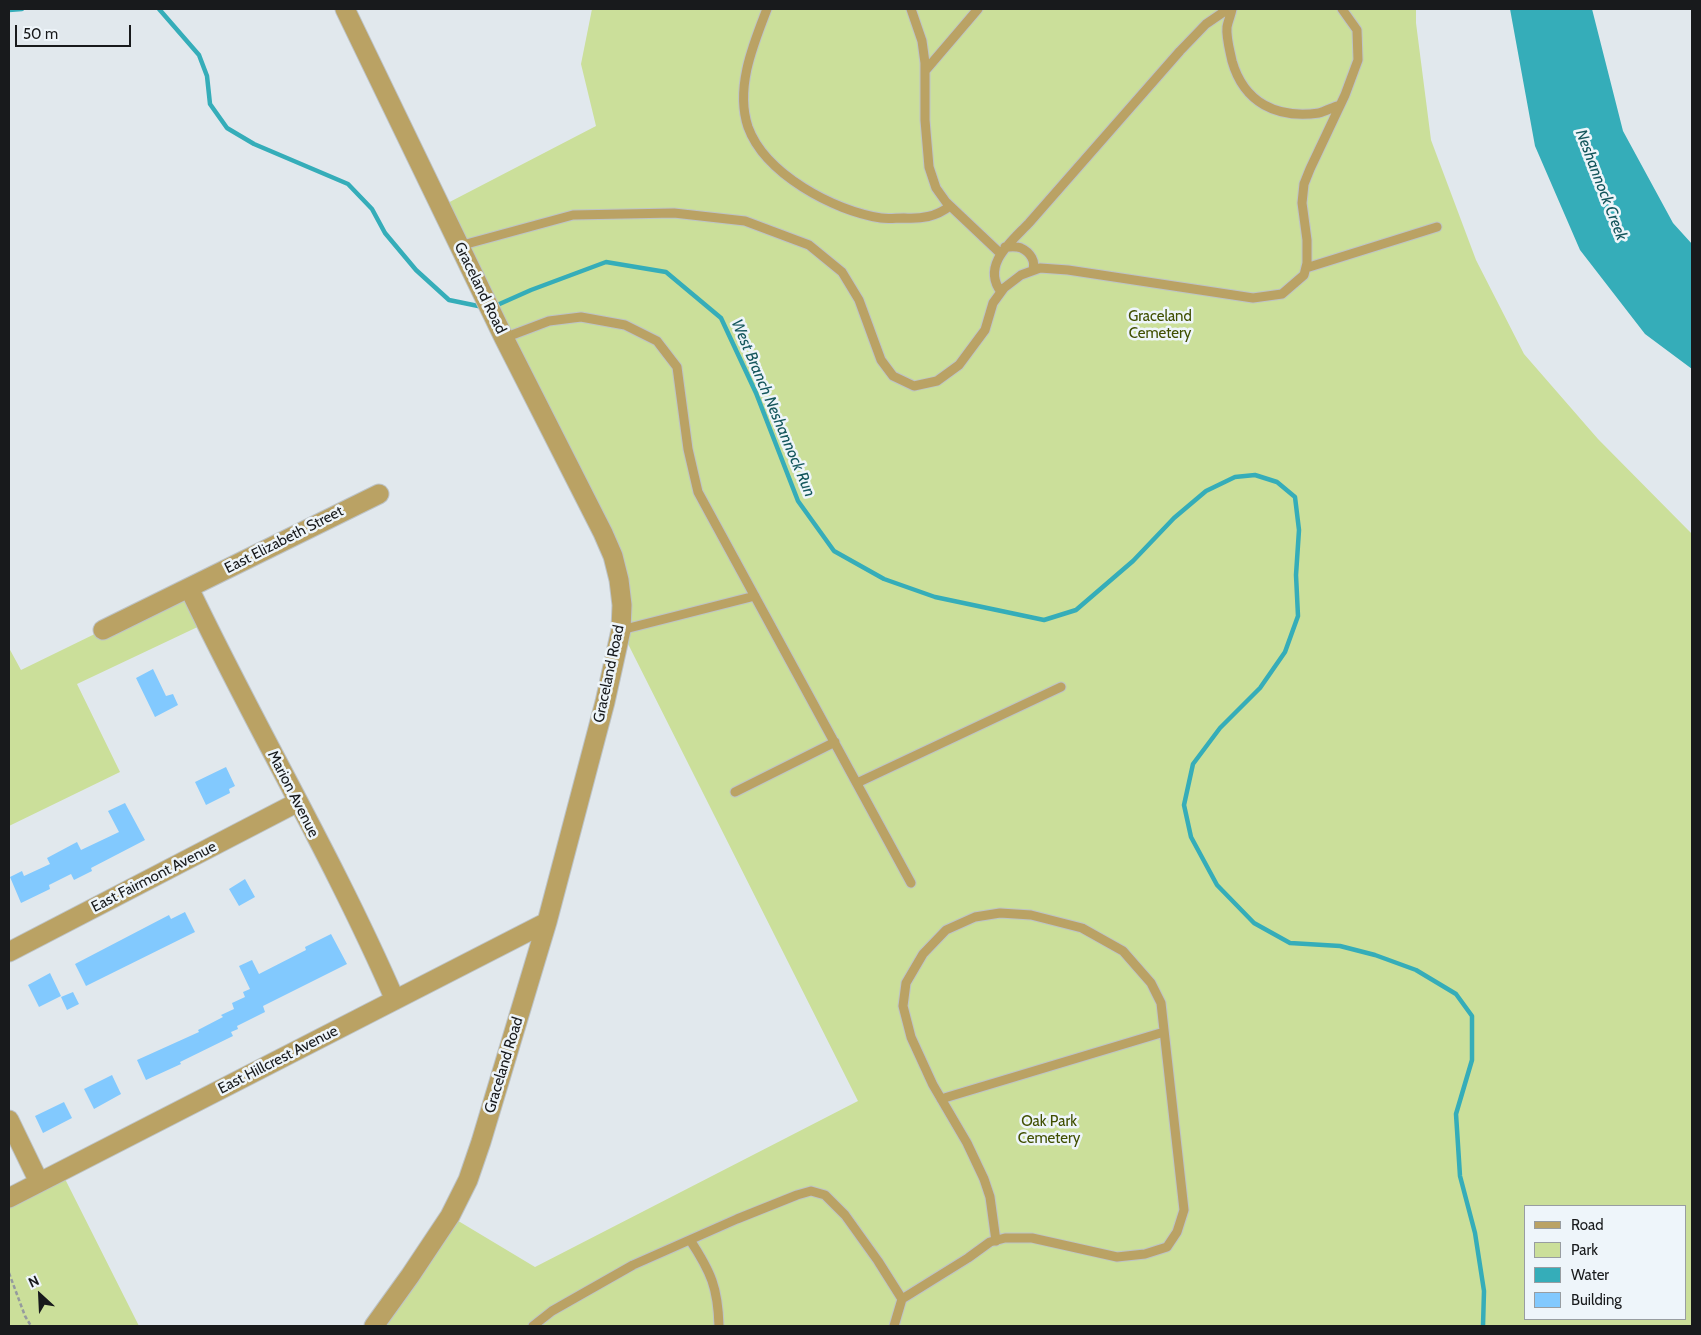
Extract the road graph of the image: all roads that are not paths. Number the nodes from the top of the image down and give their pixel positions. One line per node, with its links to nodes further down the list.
1 (344, 9): 12 (street, Graceland Road)
2 (767, 9): 10 (lane)
3 (911, 9): 8 (lane)
4 (978, 9): 8 (lane)
5 (1228, 9): 13 (lane)
6 (1232, 9): 9 (lane)
7 (1342, 9): 9 (lane)
8 (925, 71): 10 (lane)
9 (1340, 105): 14 (lane)
10 (950, 206): 13 (lane)
11 (1437, 227): 14 (lane)
12 (459, 246): 16 (lane); 17 (street, Graceland Road)
13 (1003, 251): 15 (lane); 16 (lane)
14 (1306, 268): 15 (lane)
15 (1032, 271): 16 (lane)
16 (1001, 292)
17 (504, 338): 20 (lane); 22 (street, Graceland Road)
18 (379, 494): 19 (street, East Elizabeth Street)
19 (189, 588): 21 (street, East Elizabeth Street); 27 (street, Marion Avenue)
20 (755, 596): 22 (lane); 24 (lane)
21 (103, 630)
22 (621, 630): 29 (street, Graceland Road)
23 (1060, 686): 25 (lane)
24 (834, 742): 25 (lane); 26 (lane)
25 (857, 783): 28 (lane)
26 (735, 792)
27 (298, 802): 30 (street, East Fairmont Avenue); 31 (street, Marion Avenue)
28 (911, 883)
29 (547, 922): 31 (street, East Hillcrest Avenue); 40 (street, Graceland Road)
30 (9, 952)
31 (395, 1000): 35 (street, East Hillcrest Avenue)
32 (1164, 1032): 33 (lane); 33 (lane); 38 (lane)
33 (941, 1099): 38 (lane)
34 (9, 1120): 35 (street)
35 (39, 1182): 36 (street, East Hillcrest Avenue)
36 (9, 1198)
37 (690, 1240): 39 (lane); 41 (lane); 42 (lane)
38 (996, 1241): 39 (lane)
39 (902, 1299): 43 (lane)
40 (374, 1326)
41 (533, 1326)
42 (719, 1326)
43 (894, 1326)

